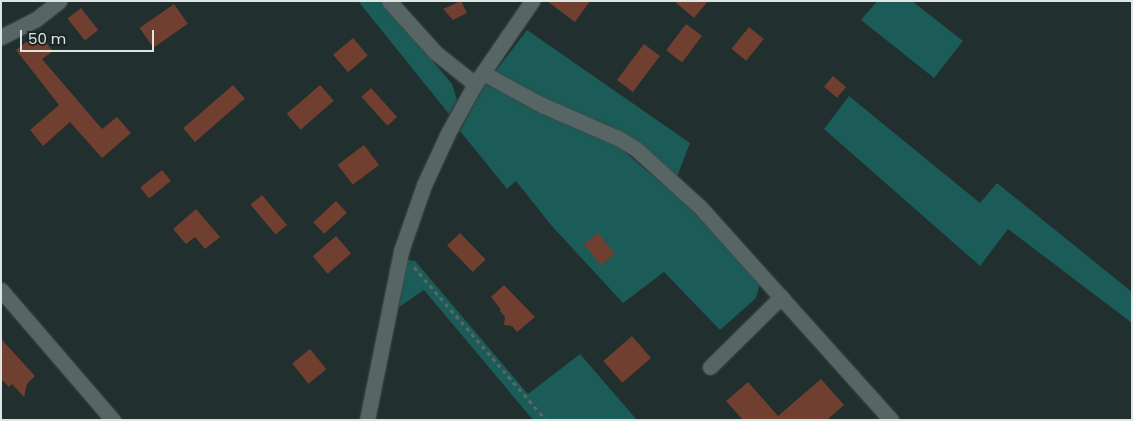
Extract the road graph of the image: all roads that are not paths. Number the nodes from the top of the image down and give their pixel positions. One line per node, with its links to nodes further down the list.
1 (59, 1): 4 (street)
2 (389, 1): 5 (street)
3 (532, 1): 5 (street)
4 (1, 38)
5 (479, 78): 7 (street); 10 (street)
6 (1, 290): 9 (street)
7 (782, 297): 8 (street); 11 (street)
8 (710, 367)
9 (113, 420)
10 (367, 420)
11 (891, 420)

